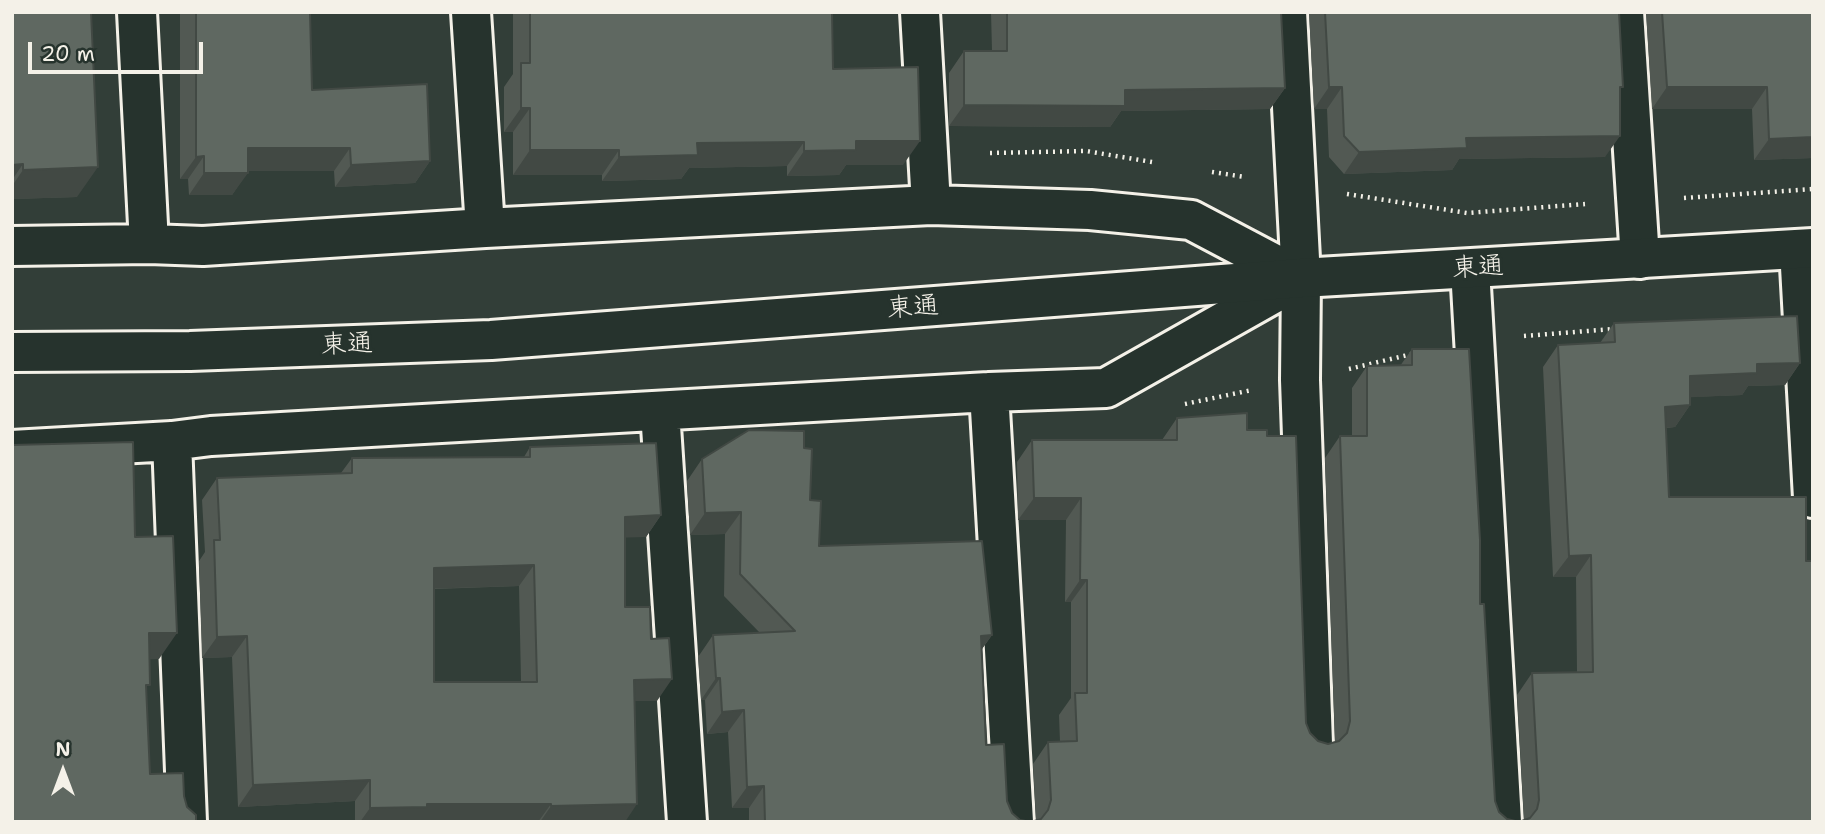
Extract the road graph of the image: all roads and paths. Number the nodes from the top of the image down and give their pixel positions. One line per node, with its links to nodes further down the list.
1 (137, 12): 8 (street)
2 (471, 12): 7 (street)
3 (920, 12): 6 (street)
4 (1287, 12): 13 (street)
5 (1624, 12): 11 (street)
6 (931, 205): 7 (street); 13 (street)
7 (485, 228): 8 (street)
8 (149, 244): 9 (street)
9 (12, 246)
10 (1806, 249): 11 (street, 東通); 19 (street)
11 (1640, 259): 12 (street, 東通)
12 (1470, 269): 13 (street, 東通); 24 (street)
13 (1301, 278): 14 (street, 東通); 15 (street); 20 (street)
14 (12, 352)
15 (989, 392): 16 (street); 23 (street)
16 (660, 411): 17 (street); 22 (street)
17 (172, 440): 18 (street); 21 (street)
18 (12, 450)
19 (1813, 498)
20 (1313, 744)
21 (187, 822)
22 (687, 822)
23 (1014, 822)
24 (1502, 822)

